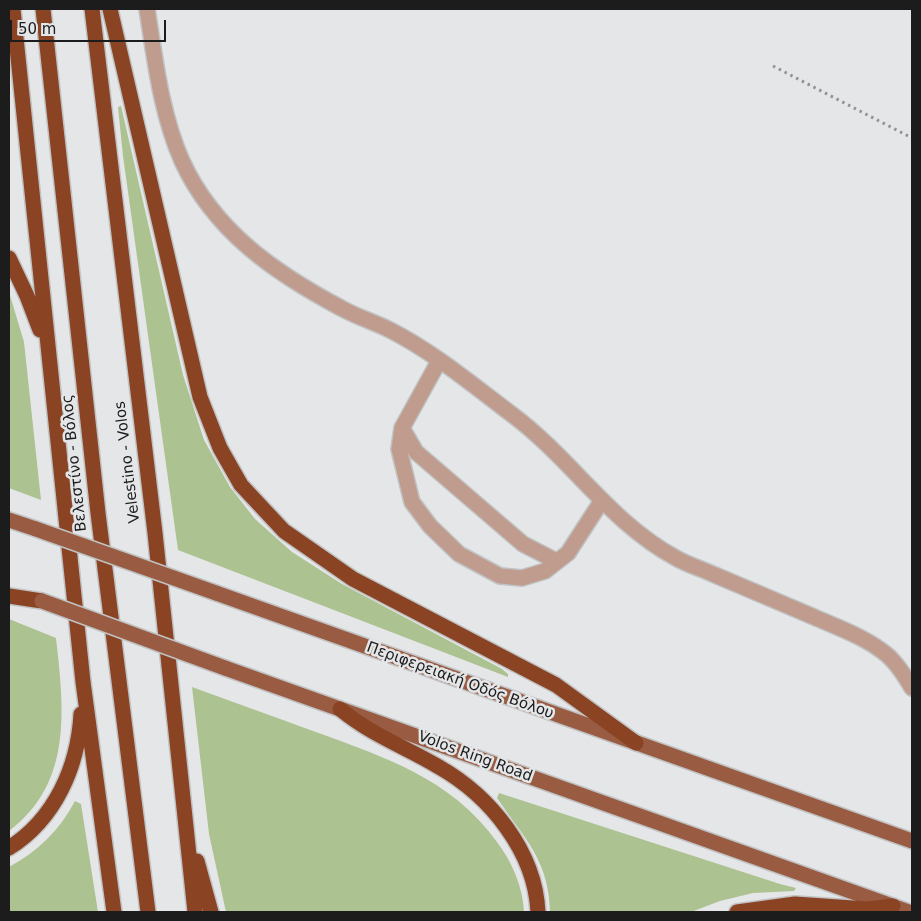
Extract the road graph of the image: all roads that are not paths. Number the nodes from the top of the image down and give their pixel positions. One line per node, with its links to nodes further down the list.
1 (13, 9): 8 (highway)
2 (43, 9): 25 (highway, Βελεστίνο - Βόλος)
3 (92, 9): 19 (highway, Velestino - Volos)
4 (110, 9): 18 (highway)
5 (147, 9): 7 (street)
6 (9, 258): 8 (highway)
7 (440, 361): 9 (street); 10 (street)
8 (50, 365): 15 (highway)
9 (402, 428): 12 (street); 12 (street)
10 (601, 502): 12 (street); 16 (street)
11 (9, 520): 18 (main road, Περιφερειακή Οδός Βόλου, bridge)
12 (556, 561)
13 (9, 596): 14 (highway)
14 (42, 601): 17 (main road, Volos Ring Road, bridge)
15 (83, 682): 21 (highway); 24 (highway)
16 (912, 688)
17 (340, 710): 22 (main road, Volos Ring Road); 28 (highway)
18 (636, 743): 20 (main road, Περιφερειακή Οδός Βόλου)
19 (186, 821): 26 (highway, Velestino - Volos); 27 (highway)
20 (912, 841)
21 (9, 848)
22 (893, 906): 23 (highway); 30 (main road, Volos Ring Road)
23 (867, 911): 29 (highway)
24 (114, 912)
25 (148, 912)
26 (195, 912)
27 (211, 912)
28 (538, 912)
29 (737, 912)
30 (909, 912)

